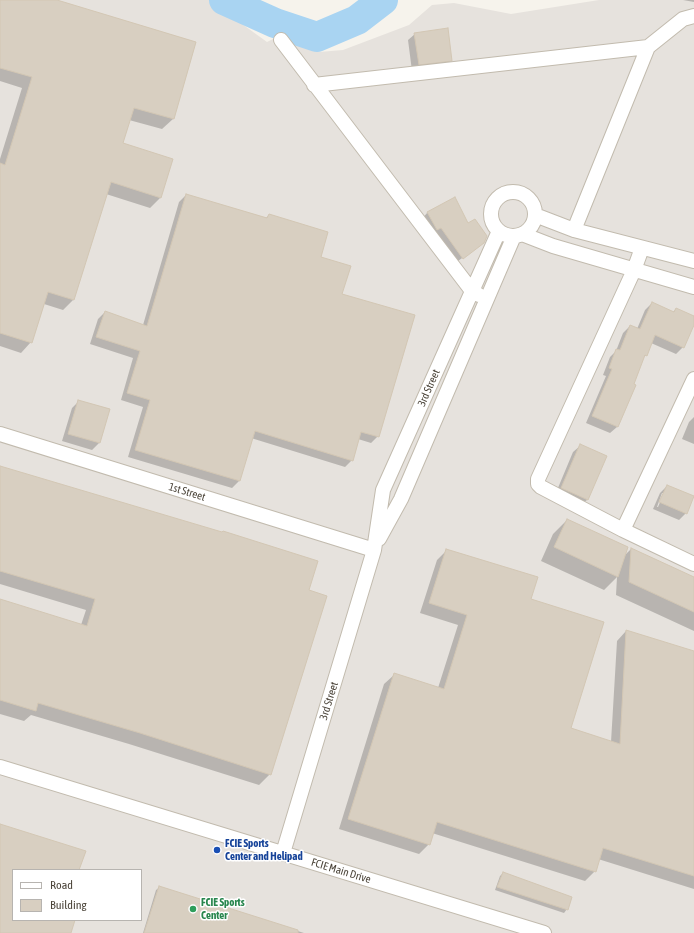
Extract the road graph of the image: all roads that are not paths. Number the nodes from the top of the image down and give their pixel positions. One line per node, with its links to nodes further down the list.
1 (694, 16): 3 (street)
2 (281, 40): 4 (street)
3 (648, 47): 4 (street); 6 (street)
4 (314, 85): 13 (street)
5 (534, 215): 6 (street); 7 (street); 8 (street)
6 (574, 230): 9 (street)
7 (499, 231): 8 (street); 13 (street, 3rd Street)
8 (518, 235): 11 (street); 14 (street, 3rd Street)
9 (642, 248): 10 (street); 11 (street)
10 (693, 257)
11 (634, 270): 12 (street); 17 (street)
12 (694, 287)
13 (472, 291): 14 (street); 18 (street, 3rd Street)
14 (486, 298): 18 (street, 3rd Street)
15 (694, 379): 17 (street)
16 (0, 434): 18 (street, 1st Street)
17 (623, 530): 19 (street)
18 (374, 550): 21 (street, 3rd Street)
19 (694, 564)
20 (0, 767): 21 (street, FCIE Main Drive)
21 (284, 853): 22 (street, FCIE Main Drive)
22 (544, 933)

